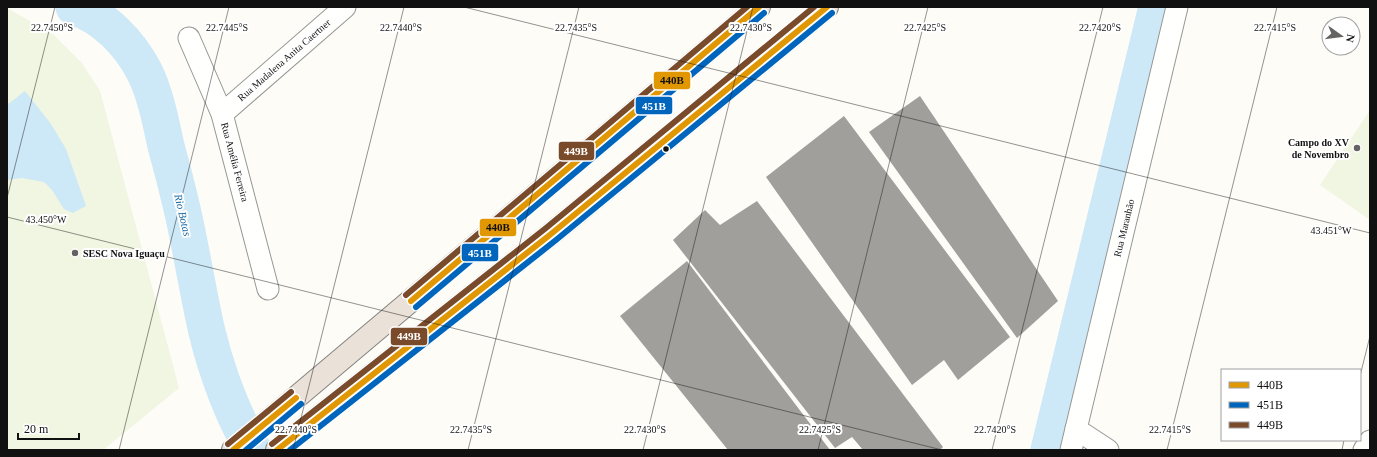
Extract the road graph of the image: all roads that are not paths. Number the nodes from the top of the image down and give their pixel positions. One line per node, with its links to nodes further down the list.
1 (345, 7): 6 (street, Rua Madalena Anita Caertner)
2 (759, 7): 10 (highway)
3 (827, 7): 11 (highway)
4 (1177, 7): 8 (street, Rua Maranhão)
5 (189, 38): 6 (street, Rua Amélia Ferreira)
6 (222, 114): 7 (street, Rua Amélia Ferreira)
7 (268, 289)
8 (1076, 429): 12 (street, Rua Maranhão); 13 (street)
9 (1370, 441): 14 (street)
10 (233, 450)
11 (277, 450)
12 (1071, 450)
13 (1108, 450)
14 (1364, 450)

